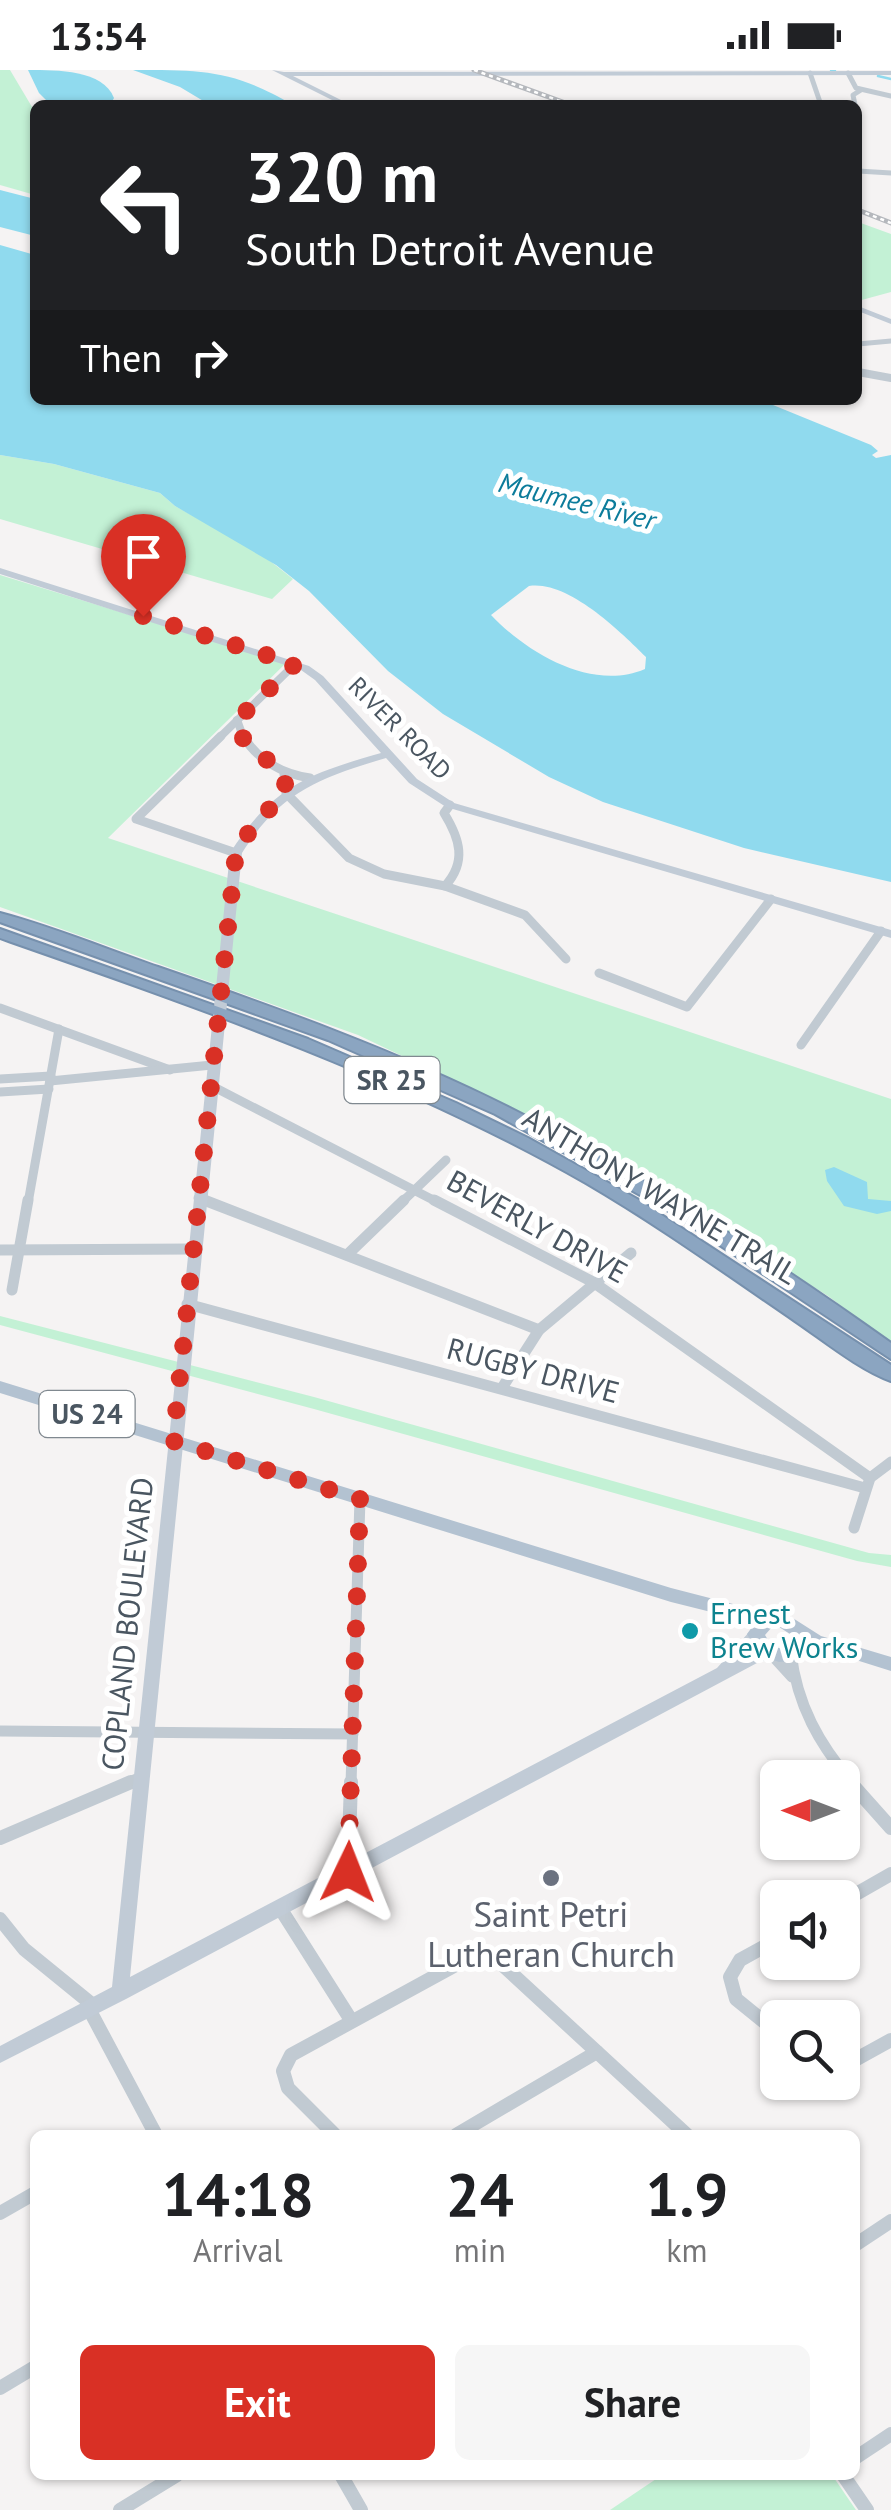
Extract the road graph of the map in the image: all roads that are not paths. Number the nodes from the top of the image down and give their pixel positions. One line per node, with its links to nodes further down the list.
1 (777, 71): 3 (street); 4 (street)
2 (280, 72): 3 (street); 9 (street)
3 (501, 72)
4 (810, 73): 5 (street); 10 (street)
5 (848, 73): 6 (street); 7 (street)
6 (891, 73)
7 (861, 90): 8 (street); 11 (street)
8 (891, 96)
9 (338, 100)
10 (819, 100)
11 (854, 100)
12 (862, 171): 13 (street)
13 (891, 173)
14 (862, 310): 15 (street)
15 (891, 322)
16 (891, 342): 17 (street)
17 (862, 344)
18 (862, 373): 19 (street)
19 (891, 378)
20 (0, 571): 21 (street, RIVER ROAD)
21 (295, 664): 22 (street); 25 (street, RIVER ROAD)
22 (237, 720): 23 (street); 24 (street)
23 (215, 741): 24 (street); 30 (street)
24 (244, 741): 26 (street)
25 (388, 754): 27 (street); 29 (street, RIVER ROAD)
26 (284, 774): 27 (street); 28 (street)
27 (310, 778): 28 (street)
28 (286, 792): 30 (street); 31 (street)
29 (450, 805): 31 (street); 32 (street, RIVER ROAD)
30 (239, 847): 38 (street, COPLAND BOULEVARD)
31 (445, 886): 36 (street)
32 (771, 900): 34 (street, RIVER ROAD); 37 (street)
33 (0, 917): 38 (highway, ANTHONY WAYNE TRAIL / SR 25)
34 (886, 932): 41 (street)
35 (0, 934): 38 (highway, ANTHONY WAYNE TRAIL / SR 25)
36 (566, 959)
37 (599, 972)
38 (219, 1002): 42 (street, COPLAND BOULEVARD); 60 (highway, ANTHONY WAYNE TRAIL / SR 25); 61 (highway, ANTHONY WAYNE TRAIL / SR 25)
39 (0, 1008): 40 (street)
40 (59, 1029): 43 (street); 45 (street)
41 (801, 1044)
42 (212, 1065): 43 (street); 46 (street, COPLAND BOULEVARD)
43 (170, 1070): 45 (street)
44 (0, 1078): 45 (street)
45 (50, 1082): 47 (street); 52 (street)
46 (210, 1085): 49 (street, BEVERLY DRIVE); 50 (street, COPLAND BOULEVARD)
47 (0, 1092)
48 (446, 1160): 49 (street)
49 (414, 1188): 55 (street); 56 (street, BEVERLY DRIVE)
50 (198, 1198): 53 (street, COPLAND BOULEVARD); 55 (street)
51 (0, 1250): 52 (street)
52 (20, 1250): 53 (street); 57 (street)
53 (193, 1250): 58 (street, COPLAND BOULEVARD)
54 (631, 1253): 56 (street)
55 (347, 1255): 59 (street)
56 (593, 1282): 59 (street); 66 (street, BEVERLY DRIVE)
57 (12, 1290)
58 (187, 1304): 63 (street, RUGBY DRIVE); 64 (street, COPLAND BOULEVARD)
59 (540, 1330): 63 (street)
60 (891, 1352)
61 (891, 1374)
62 (0, 1387): 64 (main road, US 24)
63 (502, 1388): 66 (street, RUGBY DRIVE)
64 (173, 1441): 67 (main road, US 24); 78 (street, COPLAND BOULEVARD)
65 (891, 1462): 66 (street)
66 (867, 1483): 68 (street)
67 (360, 1499): 69 (main road, US 24); 79 (street)
68 (854, 1528)
69 (760, 1630): 70 (main road, US 24); 73 (main road); 75 (street)
70 (799, 1632): 71 (main road); 72 (main road, US 24)
71 (792, 1652): 72 (main road, US 24); 73 (main road, US 24); 76 (street)
72 (848, 1652): 74 (main road, US 24)
73 (770, 1653): 75 (street); 76 (street)
74 (891, 1664)
75 (720, 1675): 83 (street)
76 (792, 1677): 81 (street)
77 (0, 1731): 78 (street)
78 (145, 1732): 79 (street); 80 (street, COPLAND BOULEVARD)
79 (353, 1734): 83 (street)
80 (141, 1777): 82 (street); 89 (street, COPLAND BOULEVARD)
81 (891, 1828)
82 (0, 1838)
83 (348, 1872): 86 (street)
84 (891, 1874): 85 (street)
85 (860, 1892)
86 (280, 1908): 89 (street); 92 (street)
87 (0, 1919): 90 (street)
88 (760, 1949): 91 (street)
89 (120, 1993): 90 (street)
90 (91, 2008): 95 (street); 97 (street)
91 (760, 2018)
92 (351, 2020): 94 (street); 98 (street)
93 (891, 2040): 96 (street)
94 (597, 2052): 99 (street); 100 (street)
95 (0, 2055)
96 (860, 2057)
97 (149, 2130)
98 (330, 2130)
99 (464, 2130)
100 (683, 2130)
101 (30, 2196): 102 (street)
102 (0, 2213)
103 (891, 2221): 104 (street)
104 (860, 2242)
105 (30, 2371): 106 (street)
106 (0, 2388)
107 (891, 2434): 108 (street)
108 (860, 2455)
109 (169, 2480): 112 (street)
110 (344, 2480): 113 (street)
111 (845, 2480): 114 (street)
112 (120, 2510)
113 (361, 2510)
114 (866, 2510)

